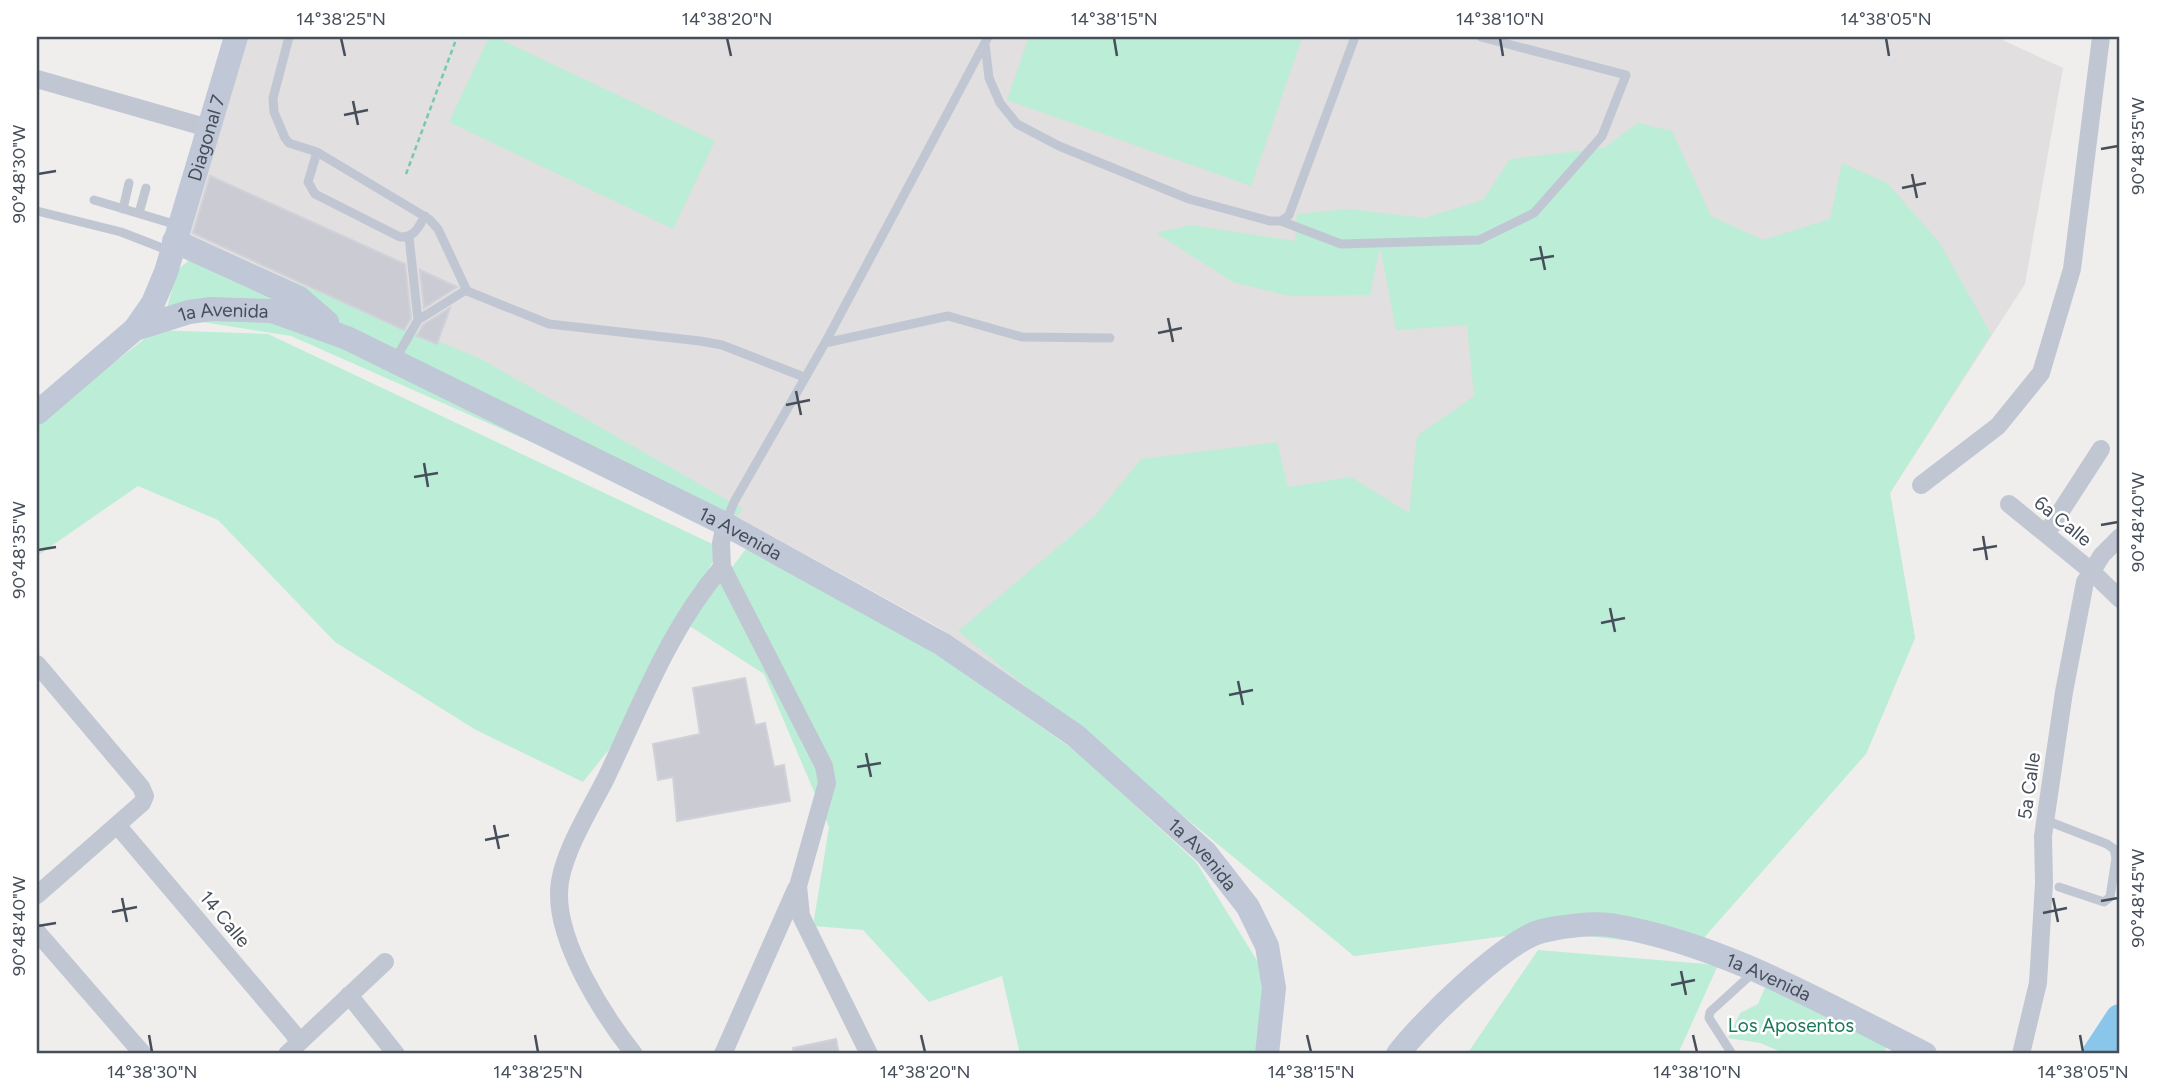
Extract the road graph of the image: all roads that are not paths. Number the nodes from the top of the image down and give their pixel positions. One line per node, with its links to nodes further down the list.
1 (236, 37): 8 (main road, Diagonal 7)
2 (289, 37): 9 (lane)
3 (1355, 37): 17 (lane)
4 (1481, 37): 17 (lane)
5 (2101, 37): 30 (street)
6 (987, 40): 17 (lane); 25 (lane)
7 (37, 79): 8 (street)
8 (208, 128): 19 (main road, Diagonal 7)
9 (317, 152): 16 (lane); 18 (lane)
10 (129, 183): 13 (lane)
11 (146, 188): 15 (lane)
12 (94, 200): 13 (lane)
13 (123, 209): 15 (lane)
14 (37, 211): 19 (lane)
15 (139, 214): 19 (lane)
16 (425, 216): 18 (lane); 20 (lane)
17 (1281, 222)
18 (409, 237): 21 (lane)
19 (175, 239): 22 (main road, Diagonal 7); 23 (main road)
20 (467, 290): 21 (lane); 27 (lane)
21 (418, 320): 26 (lane)
22 (135, 329): 23 (main road, 1a Avenida); 28 (main road, 1a Avenida)
23 (347, 338): 26 (main road, 1a Avenida)
24 (1110, 338): 25 (lane)
25 (825, 343): 27 (lane)
26 (394, 361): 32 (main road, 1a Avenida)
27 (804, 377): 32 (lane)
28 (37, 413)
29 (2101, 449): 33 (street)
30 (1921, 485)
31 (2009, 504): 33 (street, 6a Calle)
32 (725, 524): 35 (street); 55 (main road, 1a Avenida)
33 (2046, 534): 36 (street, 6a Calle)
34 (2120, 537): 36 (street, 5a Calle)
35 (722, 567): 42 (street); 52 (street)
36 (2091, 570): 37 (street, 6a Calle); 39 (street, 5a Calle)
37 (2120, 599)
38 (37, 664): 40 (street)
39 (2045, 820): 41 (lane); 59 (street, 5a Calle)
40 (117, 825): 44 (street); 49 (street, 14 Calle)
41 (2117, 849): 43 (lane)
42 (798, 886): 53 (street); 54 (street)
43 (2059, 887)
44 (37, 895)
45 (37, 932): 50 (street)
46 (385, 962): 48 (street)
47 (1755, 971): 56 (main road, 1a Avenida); 57 (lane); 58 (main road, 1a Avenida)
48 (349, 995): 49 (street); 51 (street)
49 (292, 1048)
50 (143, 1054)
51 (396, 1054)
52 (634, 1054)
53 (723, 1054)
54 (869, 1054)
55 (1267, 1054)
56 (1398, 1054)
57 (1732, 1054)
58 (1925, 1054)
59 (2021, 1054)

